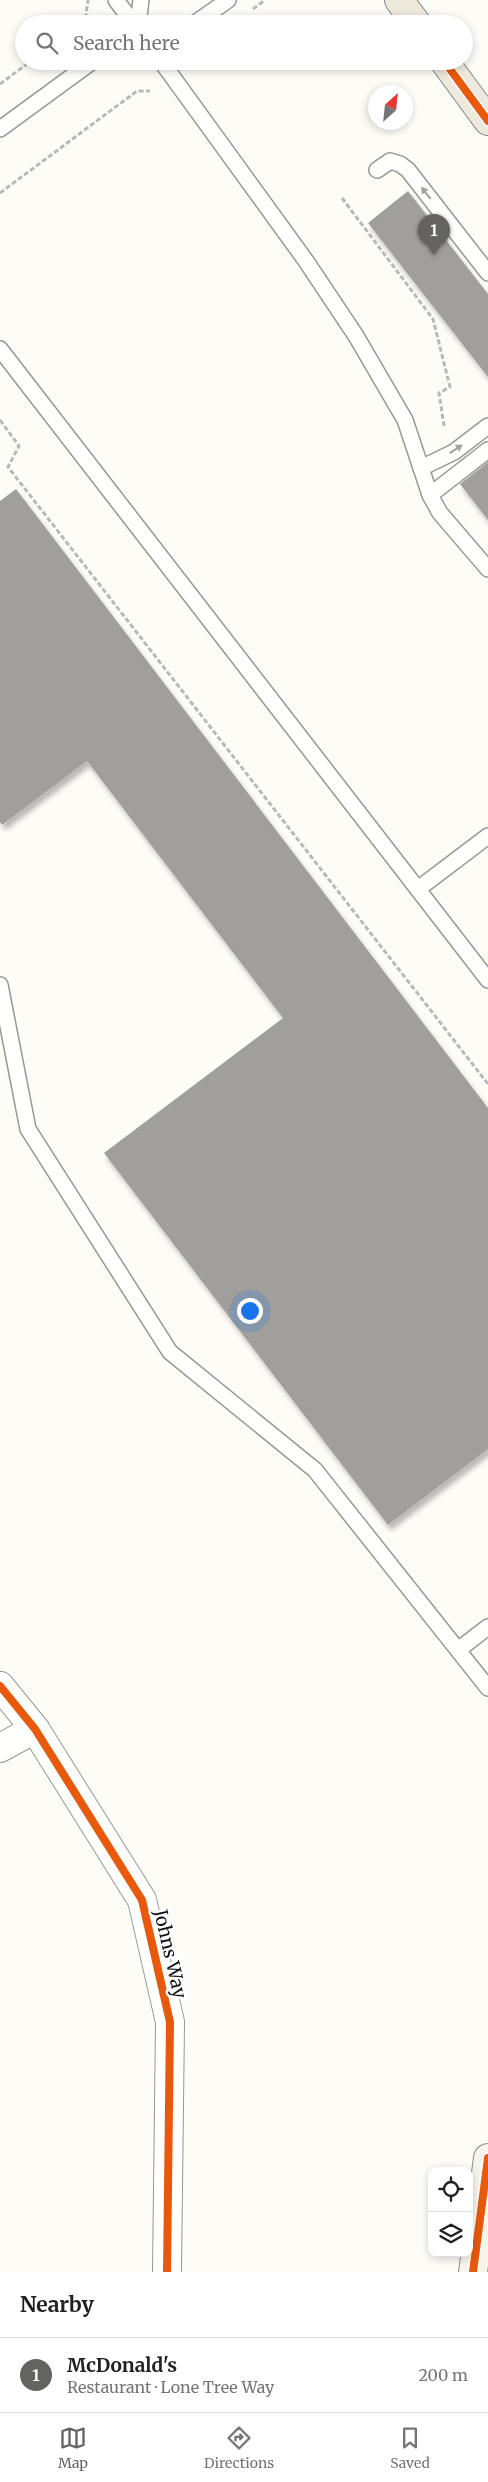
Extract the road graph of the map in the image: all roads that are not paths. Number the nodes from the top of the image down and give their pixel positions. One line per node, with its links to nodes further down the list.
1 (116, 0): 5 (lane)
2 (141, 0): 6 (lane)
3 (228, 0): 7 (lane)
4 (399, 0): 8 (main road)
5 (127, 15)
6 (139, 15)
7 (207, 15)
8 (410, 15)
9 (81, 70): 13 (lane)
10 (167, 70): 19 (lane)
11 (451, 70): 12 (main road)
12 (488, 121)
13 (0, 129)
14 (377, 170): 15 (lane, one-way to 14)
15 (488, 273)
16 (0, 350): 23 (lane)
17 (488, 426): 19 (lane, one-way to 17)
18 (488, 450): 20 (lane)
19 (421, 468): 20 (lane)
20 (430, 495): 21 (lane)
21 (488, 570)
22 (488, 836): 23 (lane)
23 (418, 888): 24 (lane)
24 (488, 980)
25 (0, 985): 27 (lane)
26 (488, 1627): 27 (lane)
27 (458, 1650): 29 (lane)
28 (0, 1686): 30 (street, Johns Way)
29 (488, 1688)
30 (34, 1729): 31 (street); 33 (street, Johns Way)
31 (0, 1748)
32 (488, 2158): 34 (street)
33 (167, 2272)
34 (473, 2272)

